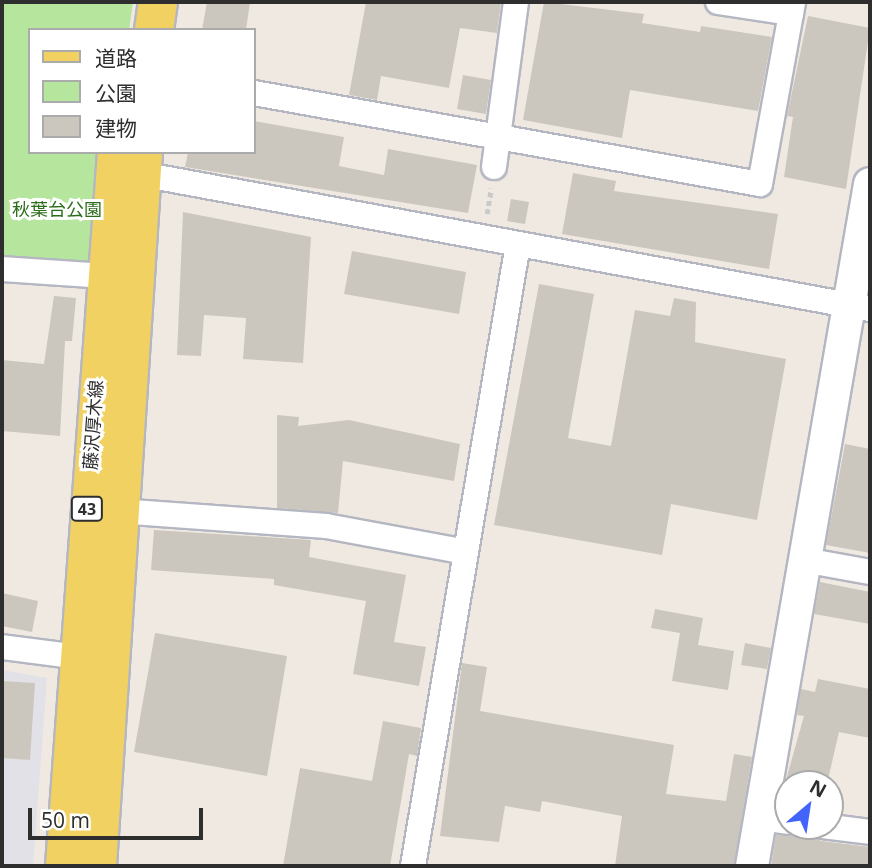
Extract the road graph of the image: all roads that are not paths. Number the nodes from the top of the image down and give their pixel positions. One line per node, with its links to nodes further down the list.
1 (133, 2): 6 (main road)
2 (158, 2): 7 (main road)
3 (516, 2): 9 (street)
4 (718, 2): 5 (street)
5 (792, 7): 9 (street)
6 (129, 28)
7 (155, 28)
8 (256, 93): 9 (street)
9 (498, 137): 11 (street)
10 (134, 160): 13 (street); 15 (main road, 藤沢厚木線 / 43); 17 (main road, 藤沢厚木線 / 43)
11 (494, 167)
12 (870, 184): 16 (street)
13 (519, 244): 16 (street); 18 (street)
14 (2, 269): 15 (street)
15 (105, 276): 22 (main road, 藤沢厚木線 / 43)
16 (860, 307): 19 (street)
17 (118, 511): 18 (street); 22 (main road, 藤沢厚木線 / 43)
18 (466, 552): 29 (street)
19 (804, 560): 20 (street); 23 (street)
20 (870, 572)
21 (2, 647): 22 (street)
22 (94, 659): 27 (main road, 藤沢厚木線 / 43); 28 (main road, 藤沢厚木線 / 43)
23 (780, 770)
24 (774, 820): 30 (street)
25 (844, 829): 26 (street)
26 (870, 832)
27 (65, 866)
28 (97, 866)
29 (413, 866)
30 (752, 866)

